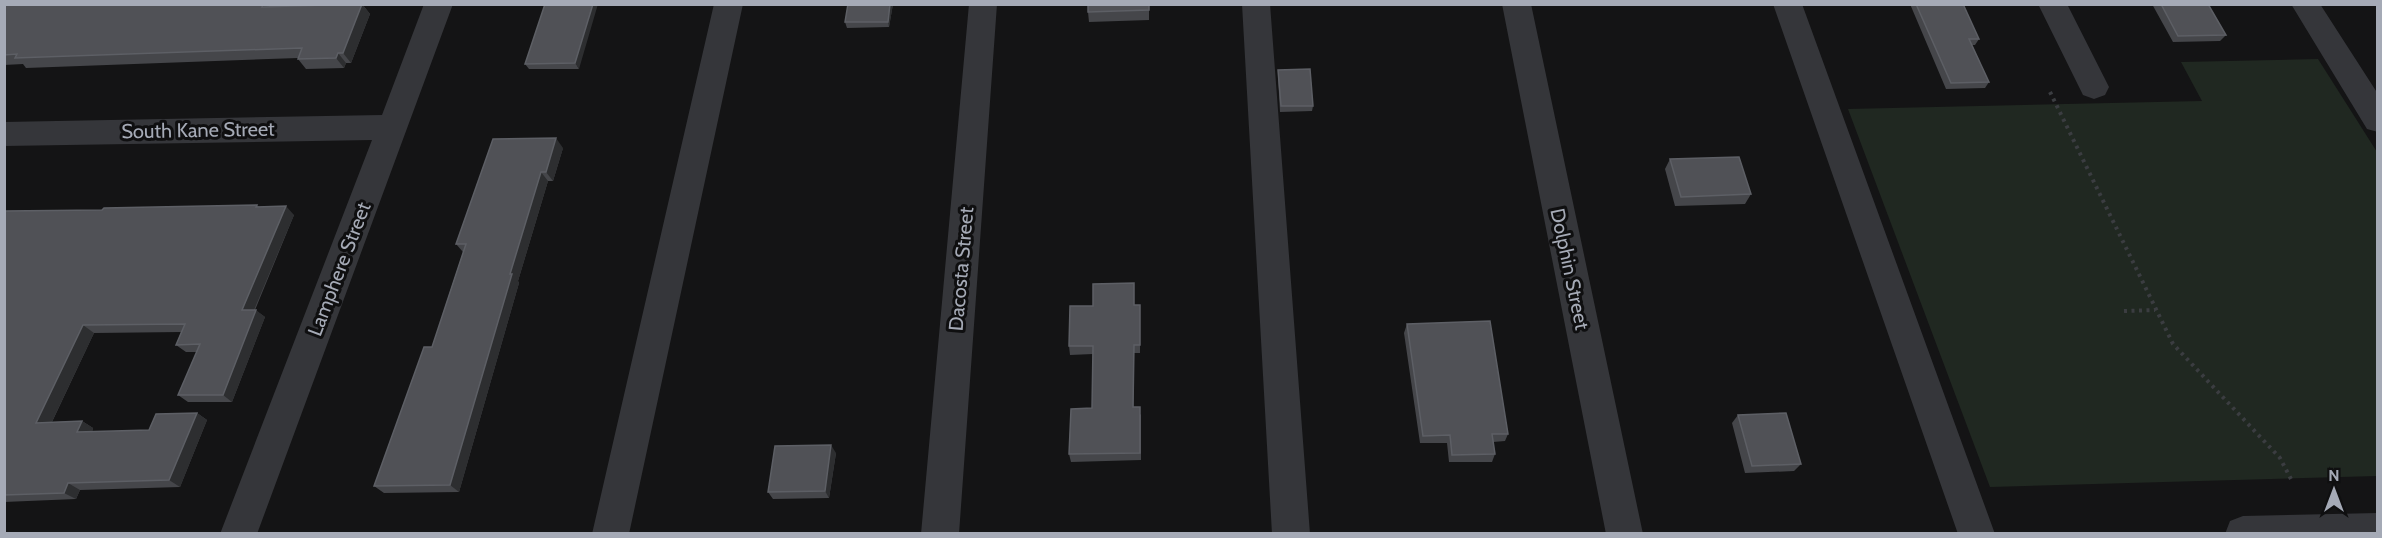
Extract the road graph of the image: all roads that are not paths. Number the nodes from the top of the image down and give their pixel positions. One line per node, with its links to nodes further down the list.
1 (440, 4): 11 (street, Lamphere Street)
2 (729, 4): 16 (street)
3 (983, 4): 17 (street, Dacosta Street)
4 (1256, 4): 18 (street)
5 (1516, 4): 19 (street, Dolphin Street)
6 (1787, 4): 20 (street)
7 (2052, 4): 9 (street)
8 (2305, 4): 10 (street)
9 (2094, 87)
10 (2378, 120)
11 (392, 127): 12 (street, South Kane Street); 15 (street, Lamphere Street)
12 (4, 134)
13 (2378, 531): 14 (street)
14 (2304, 533): 21 (street)
15 (238, 534)
16 (609, 534)
17 (940, 534)
18 (1292, 534)
19 (1625, 534)
20 (1977, 534)
21 (2243, 534)

